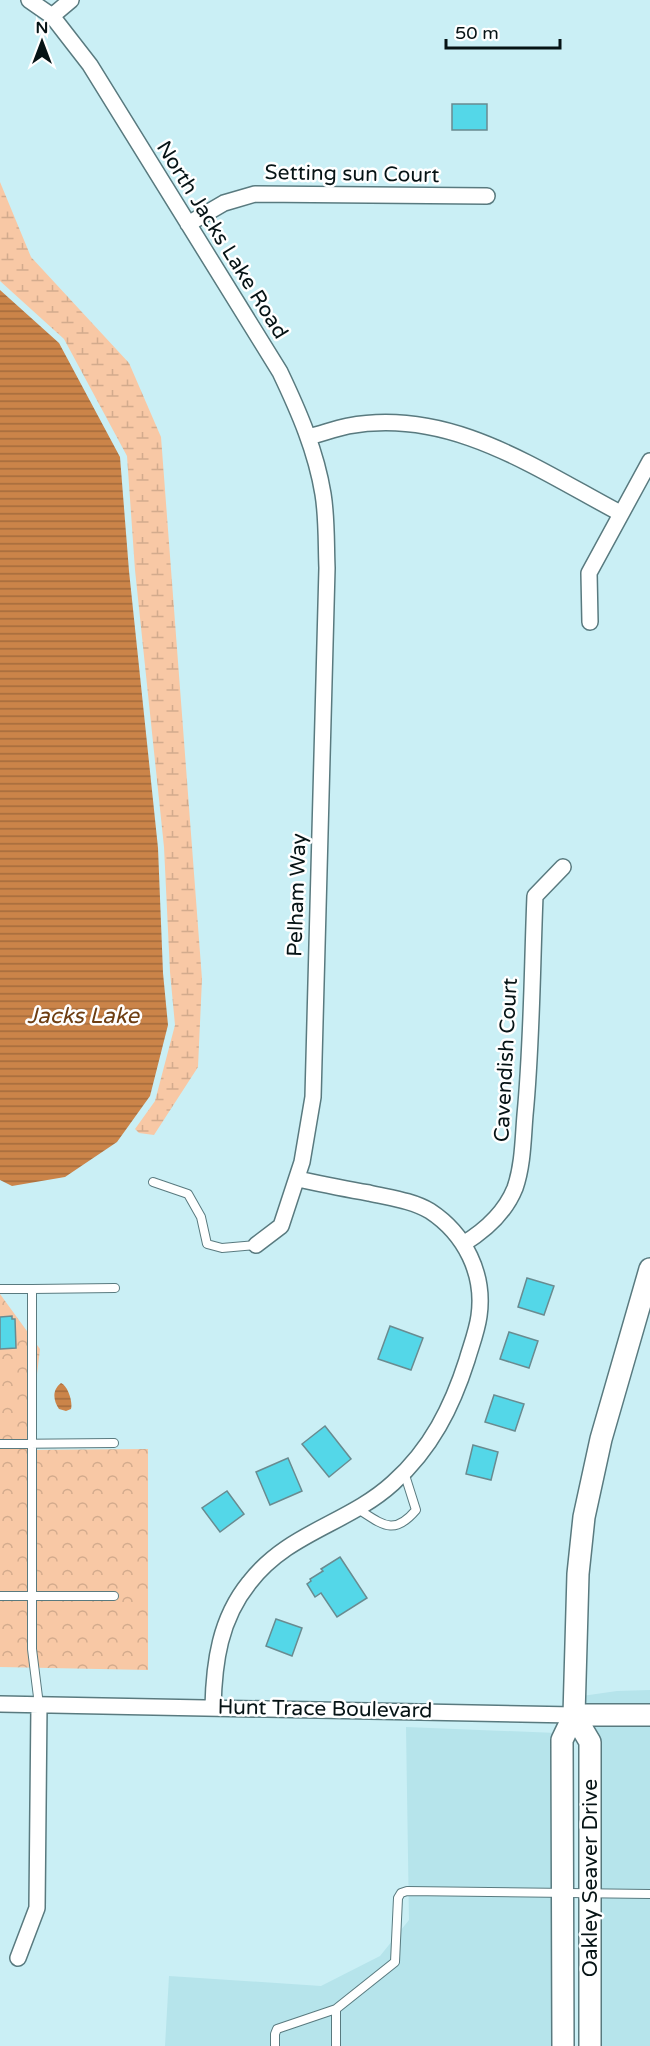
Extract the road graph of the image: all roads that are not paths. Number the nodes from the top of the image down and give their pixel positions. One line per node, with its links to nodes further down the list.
1 (29, 0): 3 (street, North Jacks Lake Road)
2 (71, 0): 3 (street)
3 (52, 16): 5 (street, North Jacks Lake Road)
4 (487, 196): 5 (street, Setting sun Court)
5 (188, 224): 6 (street, North Jacks Lake Road)
6 (308, 437): 8 (street); 9 (street, North Jacks Lake Road)
7 (650, 461): 8 (street)
8 (620, 513): 10 (street)
9 (325, 530): 12 (street, Pelham Way)
10 (590, 622)
11 (563, 867): 14 (street, Cavendish Court)
12 (298, 1179): 14 (street); 15 (street, Pelham Way)
13 (153, 1182): 15 (lane)
14 (463, 1244): 23 (street)
15 (256, 1245)
16 (650, 1269): 31 (street, Oakley Seaver Drive)
17 (115, 1288): 19 (lane)
18 (0, 1289): 19 (lane)
19 (32, 1289): 22 (lane)
20 (114, 1443): 22 (lane)
21 (0, 1444): 22 (lane)
22 (32, 1444): 25 (lane)
23 (404, 1472): 24 (street); 24 (lane)
24 (358, 1509): 30 (street)
25 (32, 1595): 26 (lane); 27 (lane); 29 (lane)
26 (0, 1596)
27 (114, 1596)
28 (0, 1704): 29 (street, Hunt Trace Boulevard)
29 (39, 1705): 30 (street, Hunt Trace Boulevard); 36 (street)
30 (213, 1707): 31 (street, Hunt Trace Boulevard)
31 (574, 1715): 32 (street, Hunt Trace Boulevard); 33 (street, Oakley Seaver Drive); 34 (street, Oakley Seaver Drive)
32 (650, 1715)
33 (562, 1893): 34 (lane); 37 (lane); 40 (street, Oakley Seaver Drive)
34 (590, 1893): 35 (lane); 41 (street, Oakley Seaver Drive)
35 (650, 1894)
36 (18, 1958)
37 (336, 2009): 38 (lane); 39 (lane)
38 (275, 2046)
39 (336, 2046)
40 (562, 2046)
41 (590, 2046)

